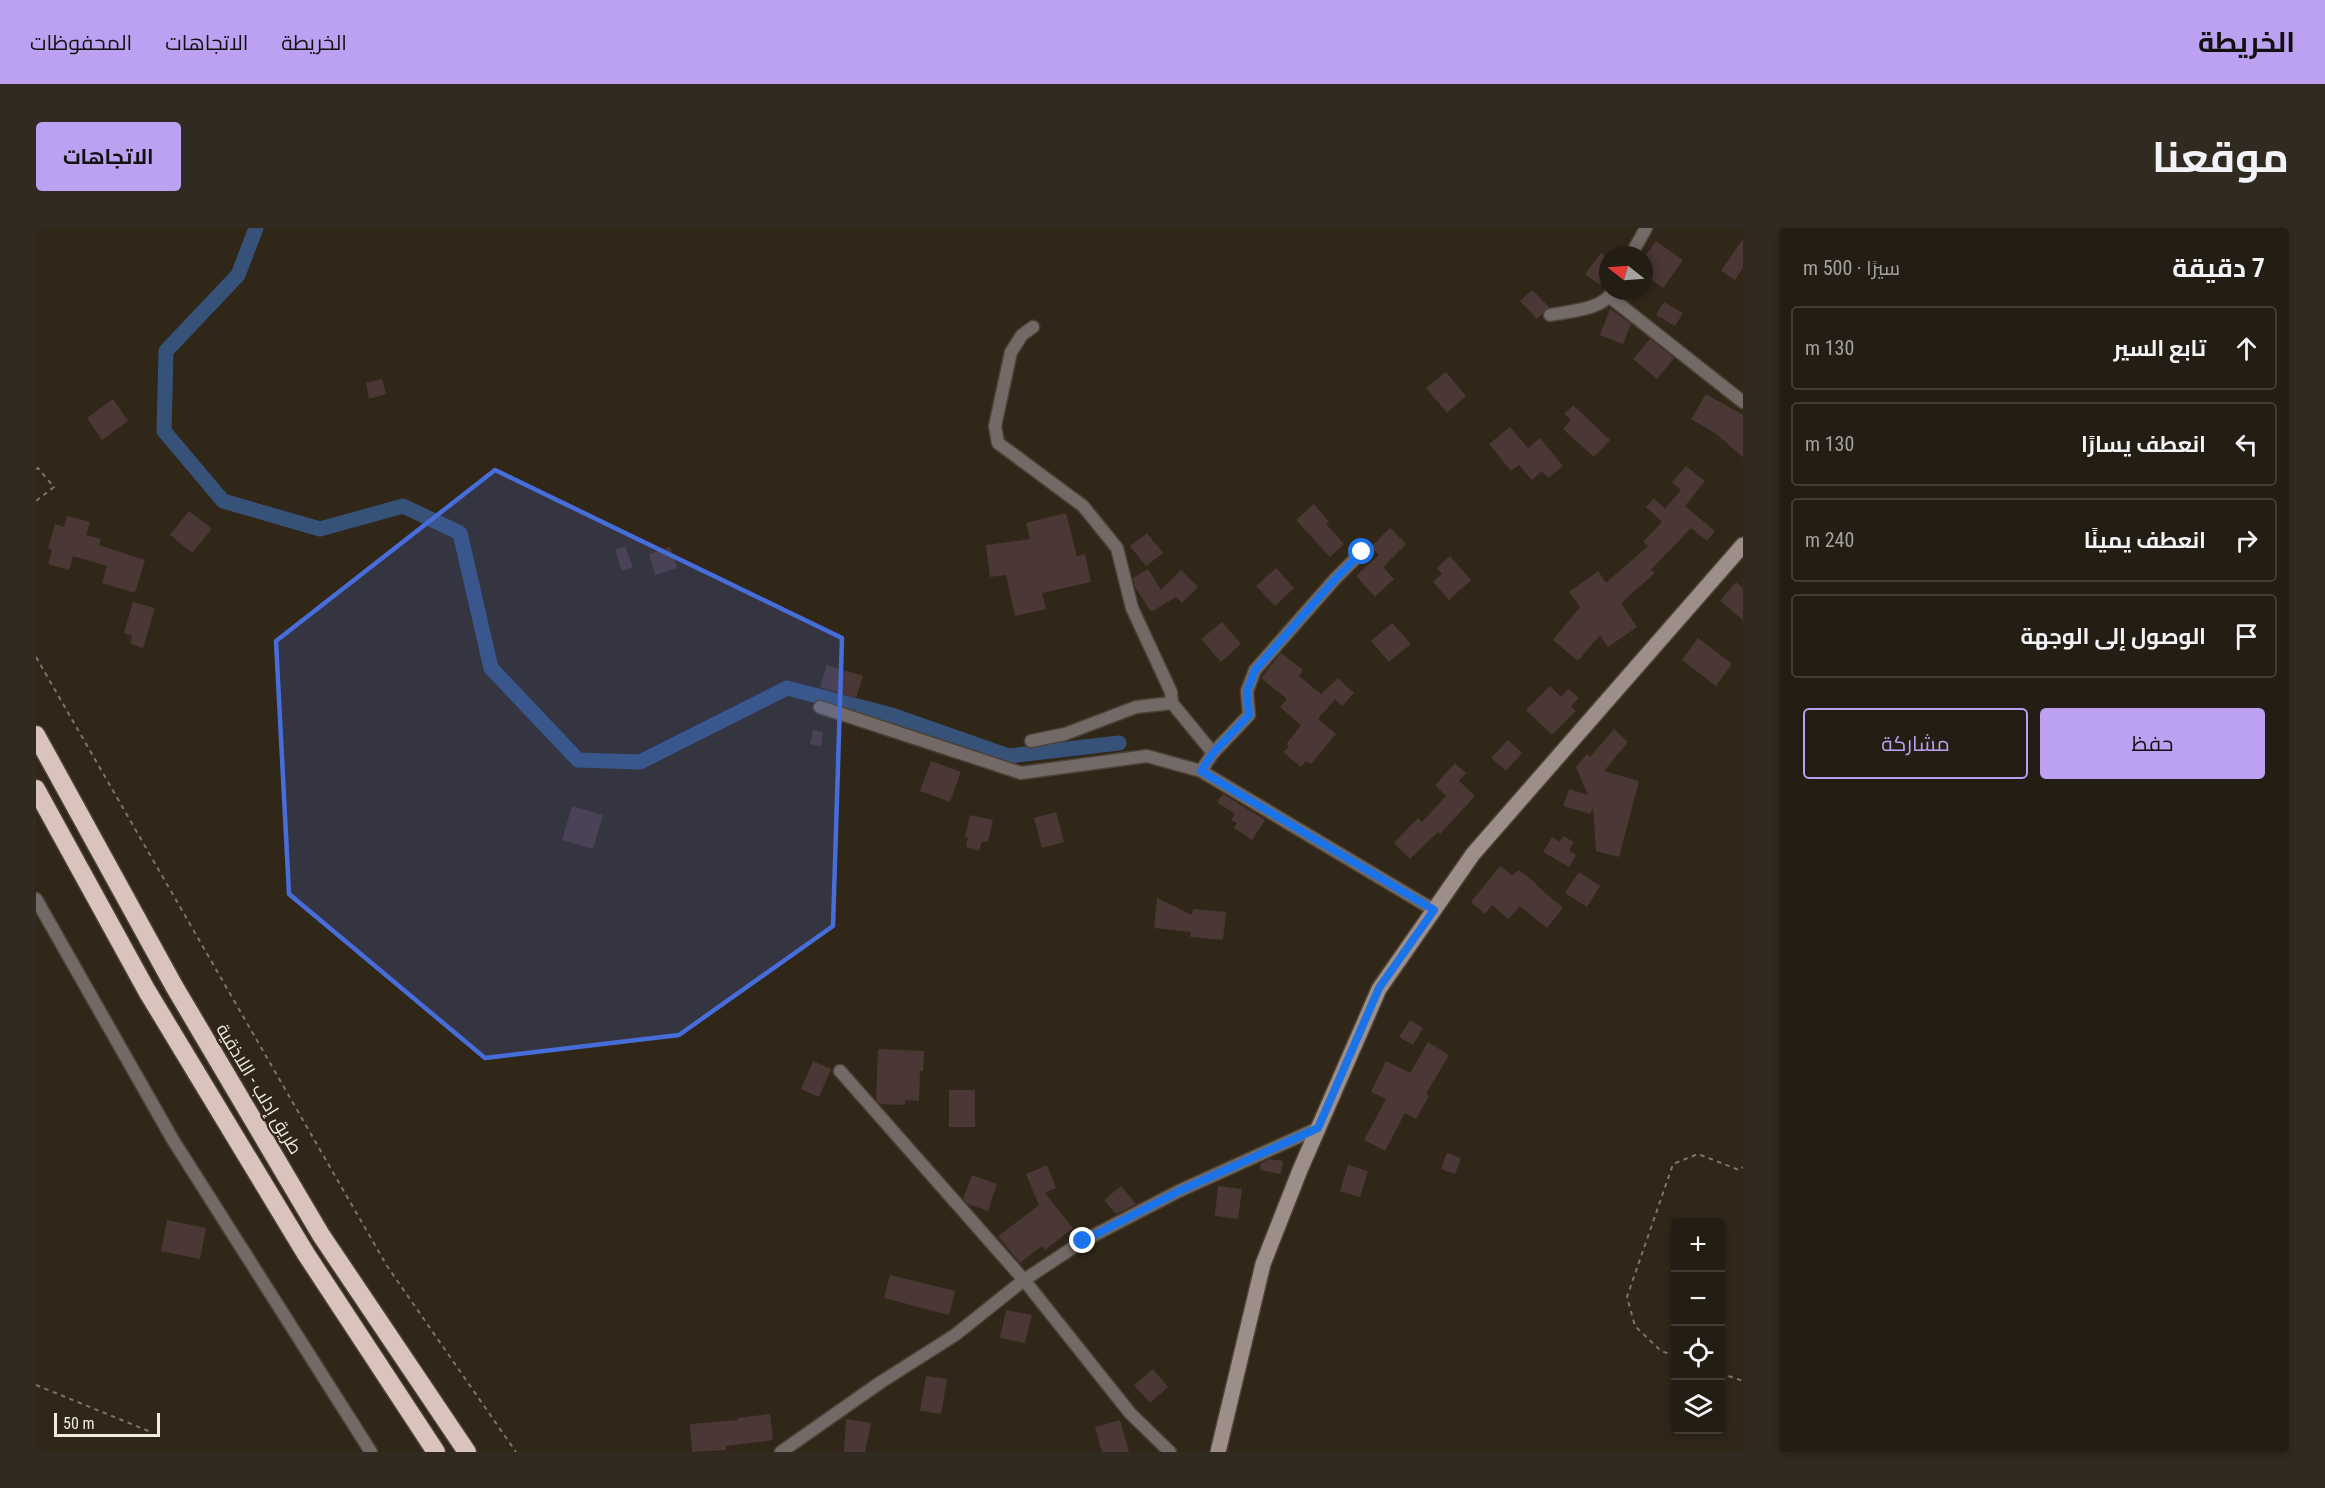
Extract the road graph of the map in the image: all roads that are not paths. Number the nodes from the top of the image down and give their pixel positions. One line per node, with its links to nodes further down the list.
1 (1646, 228): 2 (street)
2 (1636, 246)
3 (1602, 300): 5 (street)
4 (1618, 300): 7 (street)
5 (1550, 315)
6 (1034, 327): 10 (street)
7 (1743, 402)
8 (1743, 545): 18 (main road)
9 (1362, 552): 14 (street)
10 (1172, 703): 13 (street); 14 (street)
11 (820, 707): 15 (street)
12 (36, 735): 24 (highway, طريق إدلب - اللاذقية)
13 (1031, 741)
14 (1213, 753): 15 (street)
15 (1201, 771): 18 (street)
16 (36, 789): 23 (highway)
17 (36, 899): 22 (street)
18 (1434, 910): 20 (main road)
19 (840, 1071): 21 (street)
20 (1318, 1128): 21 (street); 27 (main road)
21 (1024, 1280): 25 (street); 26 (street)
22 (371, 1452)
23 (436, 1452)
24 (467, 1452)
25 (781, 1452)
26 (1170, 1452)
27 (1218, 1452)

